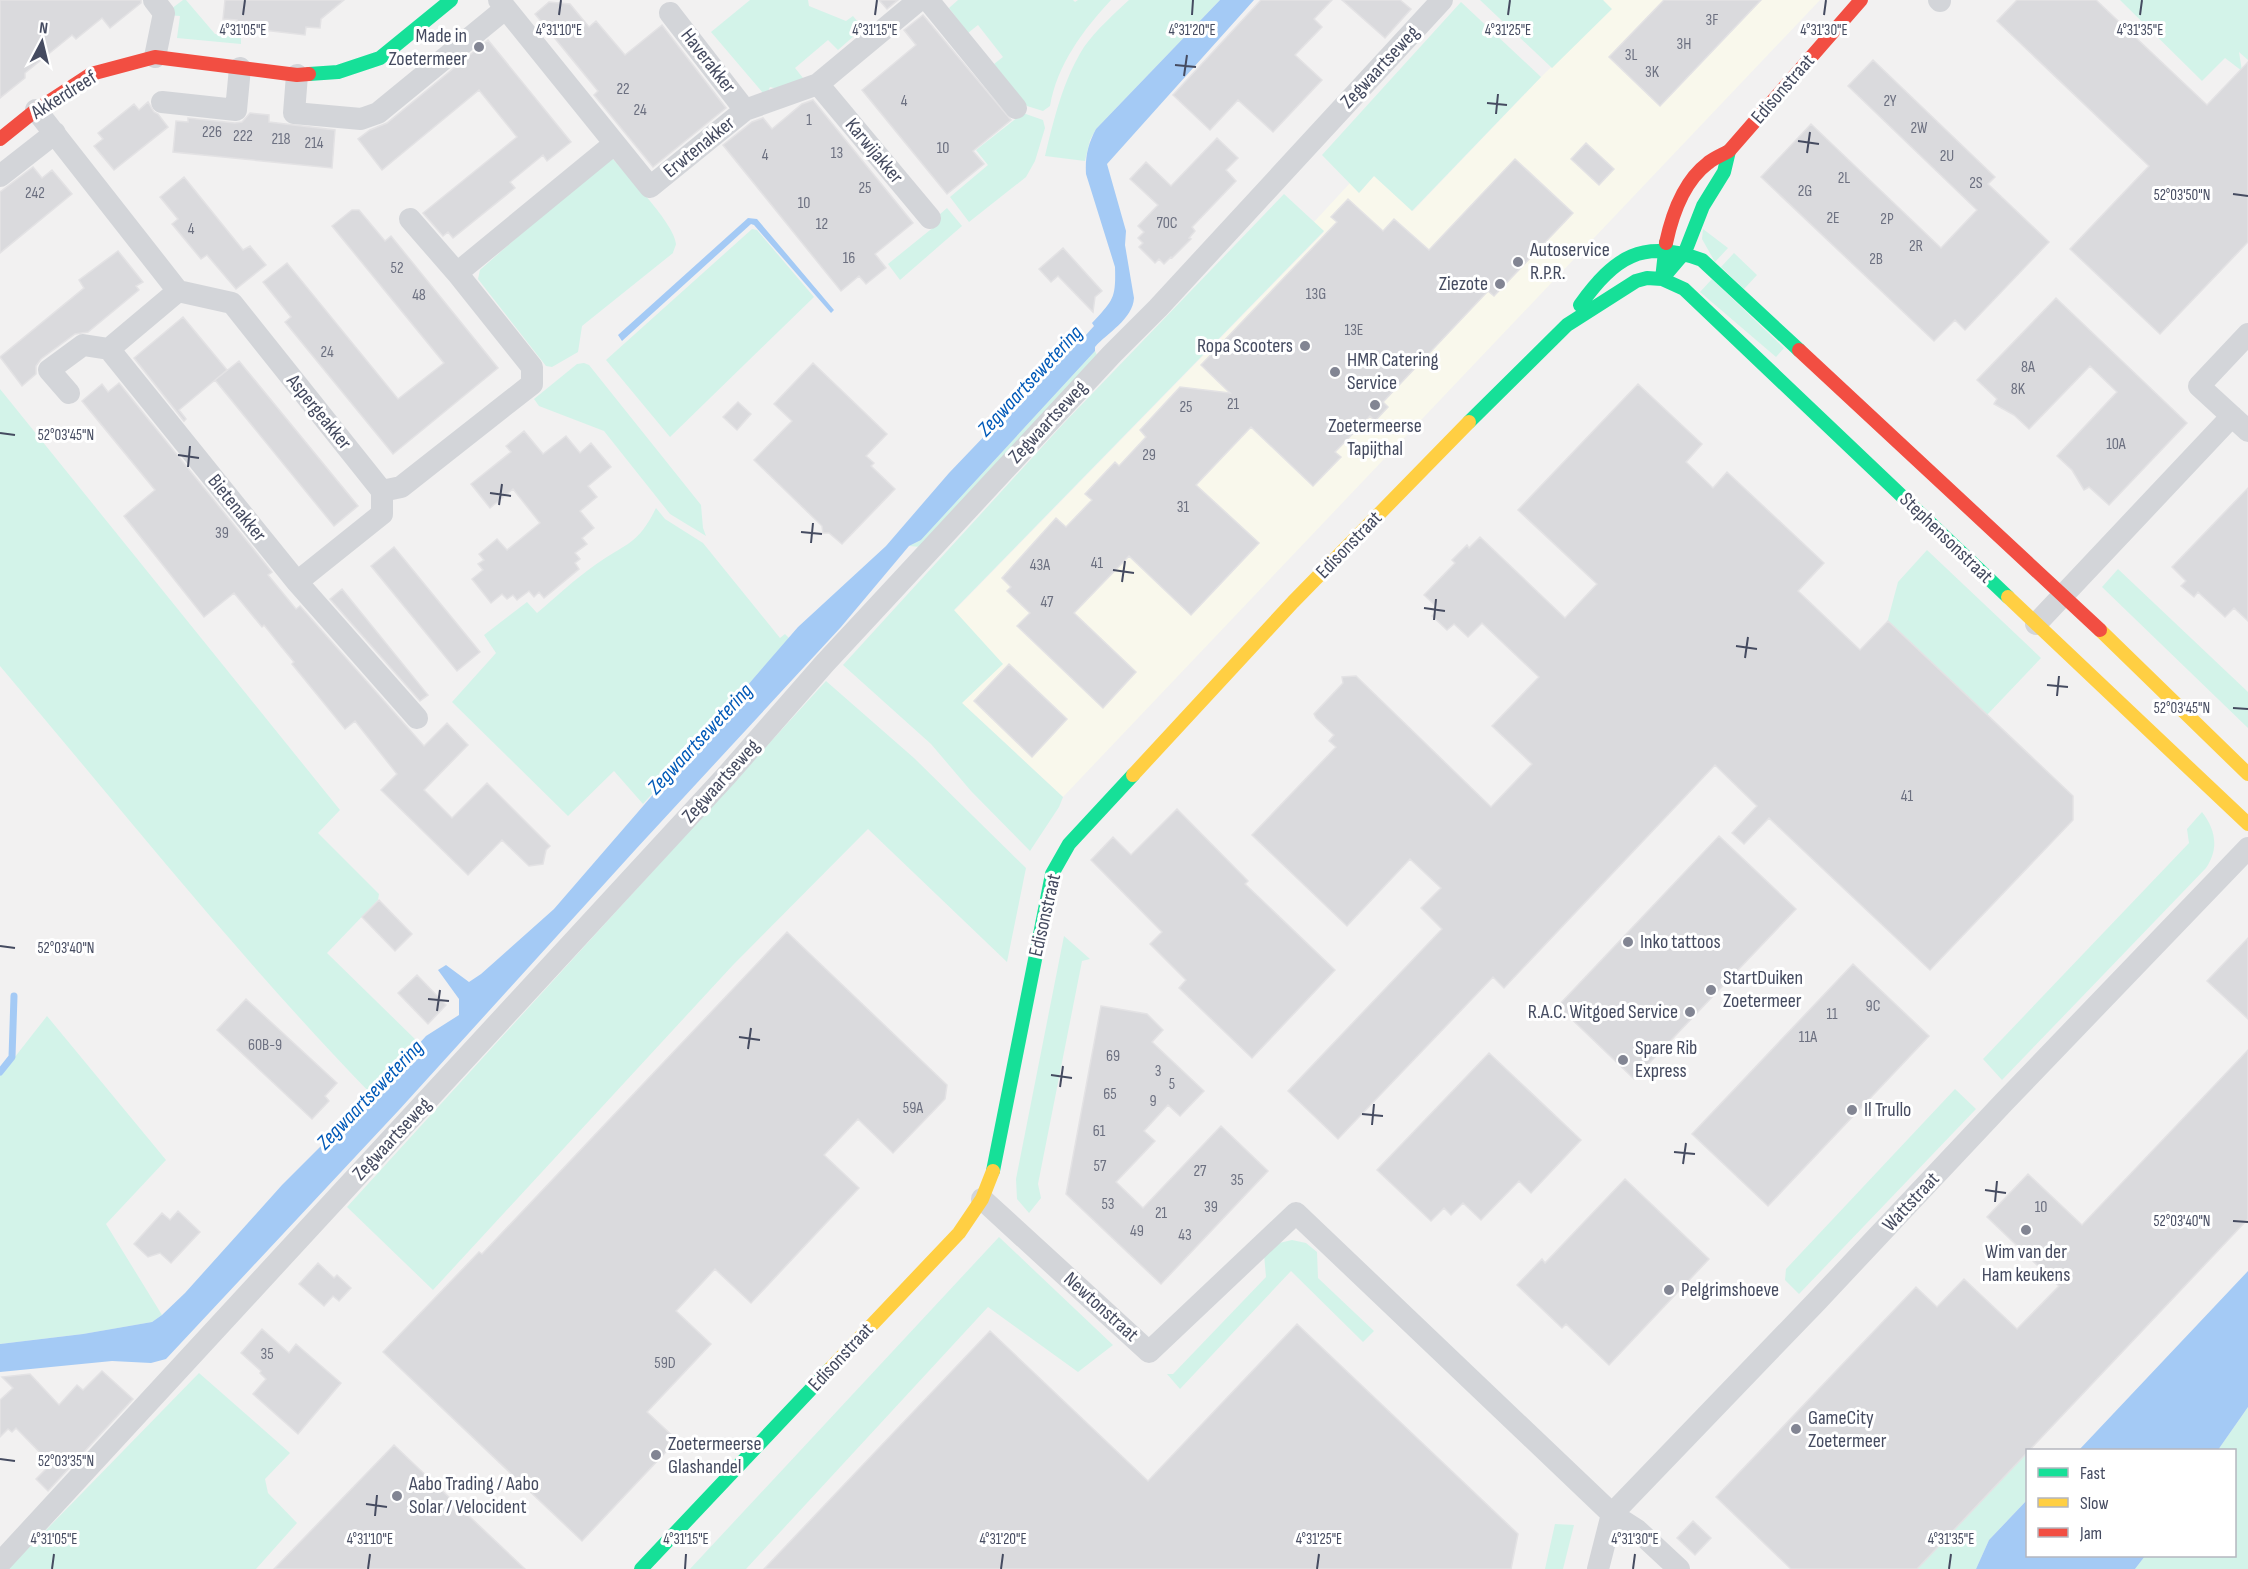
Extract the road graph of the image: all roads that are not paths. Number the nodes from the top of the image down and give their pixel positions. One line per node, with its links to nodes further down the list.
1 (154, 0): 9 (street)
2 (451, 0): 11 (street, Akkerdreef)
3 (919, 0): 12 (street, Erwtenakker)
4 (928, 0): 14 (street)
5 (1442, 0): 45 (street, Zegwaartseweg)
6 (1861, 0): 20 (street, Edisonstraat)
7 (502, 4): 11 (street); 19 (street, Erwtenakker)
8 (670, 13): 16 (street, Haverakker)
9 (155, 57): 10 (street, Akkerdreef); 15 (street, Akkerdreef)
10 (240, 68): 11 (street, Akkerdreef); 13 (street)
11 (297, 75)
12 (818, 84): 16 (street, Erwtenakker); 22 (street, Karwijakker)
13 (162, 102)
14 (1016, 108)
15 (36, 110): 17 (street); 18 (street, Akkerdreef)
16 (745, 110): 19 (street, Erwtenakker)
17 (55, 133): 21 (street, Akkerdreef); 28 (street)
18 (0, 139)
19 (614, 144): 26 (street)
20 (1729, 151): 24 (street, Edisonstraat); 25 (street, Edisonstraat)
21 (0, 176)
22 (930, 218)
23 (410, 219): 26 (street)
24 (1664, 248): 25 (street, Edisonstraat); 27 (street); 29 (street, Edisonstraat)
25 (1685, 252): 27 (street, Edisonstraat); 37 (street, Stephensonstraat)
26 (457, 273): 35 (street)
27 (1662, 279): 29 (street, Edisonstraat); 38 (street, Stephensonstraat)
28 (178, 291): 31 (street); 35 (street, Aspergeakker)
29 (1567, 325): 43 (street, Edisonstraat)
30 (2248, 334): 33 (street)
31 (109, 349): 32 (street); 36 (street, Bietenakker)
32 (69, 393)
33 (2232, 416): 34 (street); 37 (street)
34 (2248, 431)
35 (382, 490): 36 (street)
36 (297, 582): 39 (street, Bietenakker)
37 (2064, 596): 38 (street); 40 (street, Stephensonstraat)
38 (2036, 624): 41 (street, Stephensonstraat)
39 (417, 718)
40 (2248, 774)
41 (2248, 824)
42 (2248, 848): 44 (street, Wattstraat)
43 (982, 1199): 44 (street, Newtonstraat); 46 (street, Edisonstraat)
44 (1612, 1514): 47 (street, Wattstraat); 48 (street)
45 (0, 1563)
46 (641, 1569)
47 (1598, 1569)
48 (1679, 1569)

